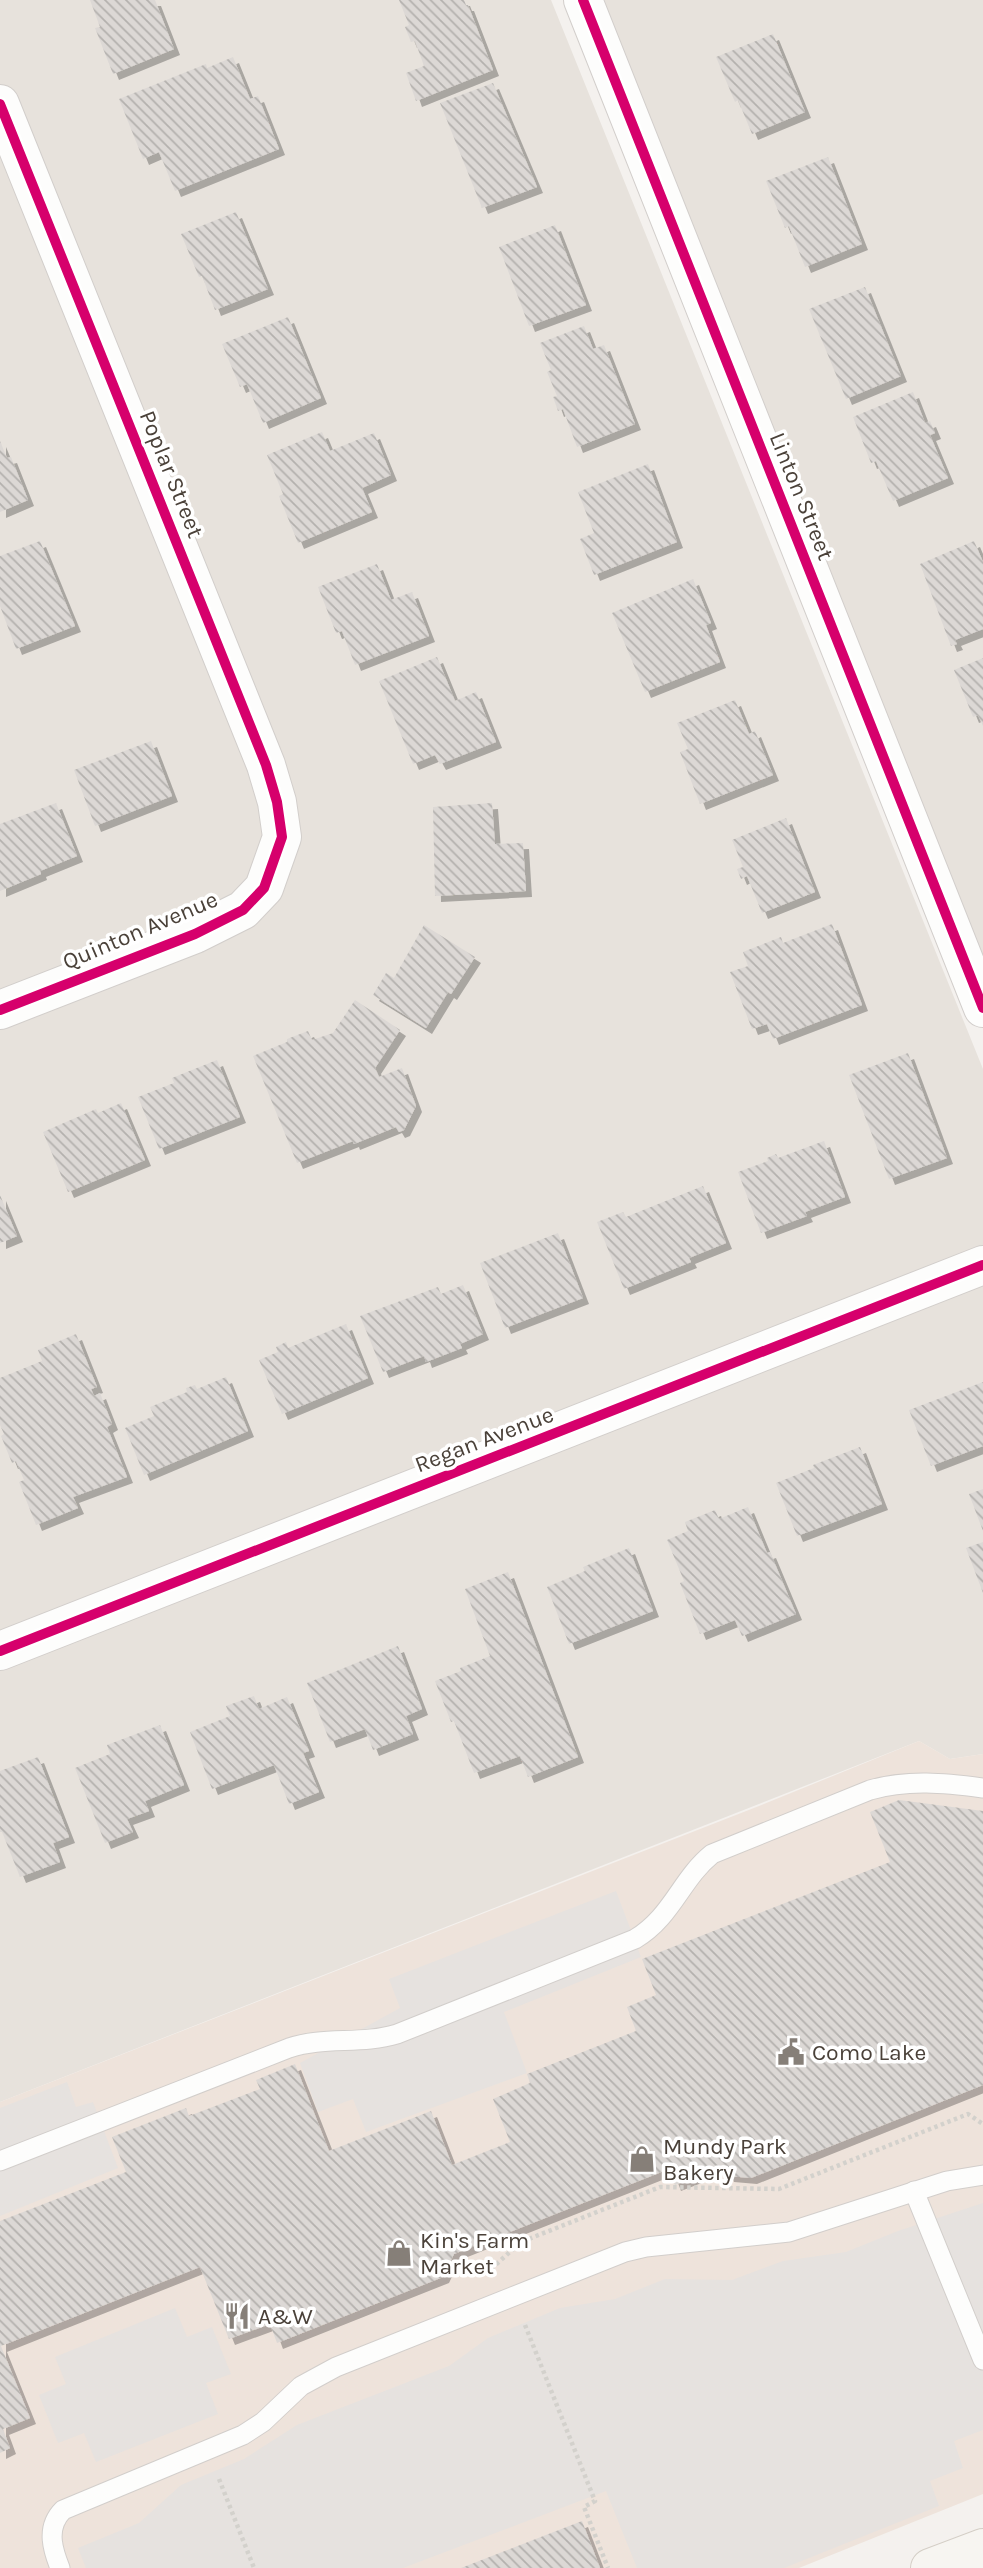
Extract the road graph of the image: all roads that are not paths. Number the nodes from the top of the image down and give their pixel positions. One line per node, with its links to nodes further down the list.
1 (583, 0): 4 (street, Linton Street)
2 (0, 104): 3 (street, Poplar Street)
3 (274, 863): 5 (street, Quinton Avenue)
4 (983, 1008)
5 (0, 1010)
6 (983, 1265): 7 (street, Regan Avenue)
7 (1, 1648)
8 (983, 1788): 9 (lane)
9 (0, 2161)
10 (983, 2175): 11 (lane)
11 (914, 2192): 12 (lane); 14 (lane)
12 (983, 2360)
13 (983, 2548): 15 (main road)
14 (60, 2568)
15 (930, 2568)

